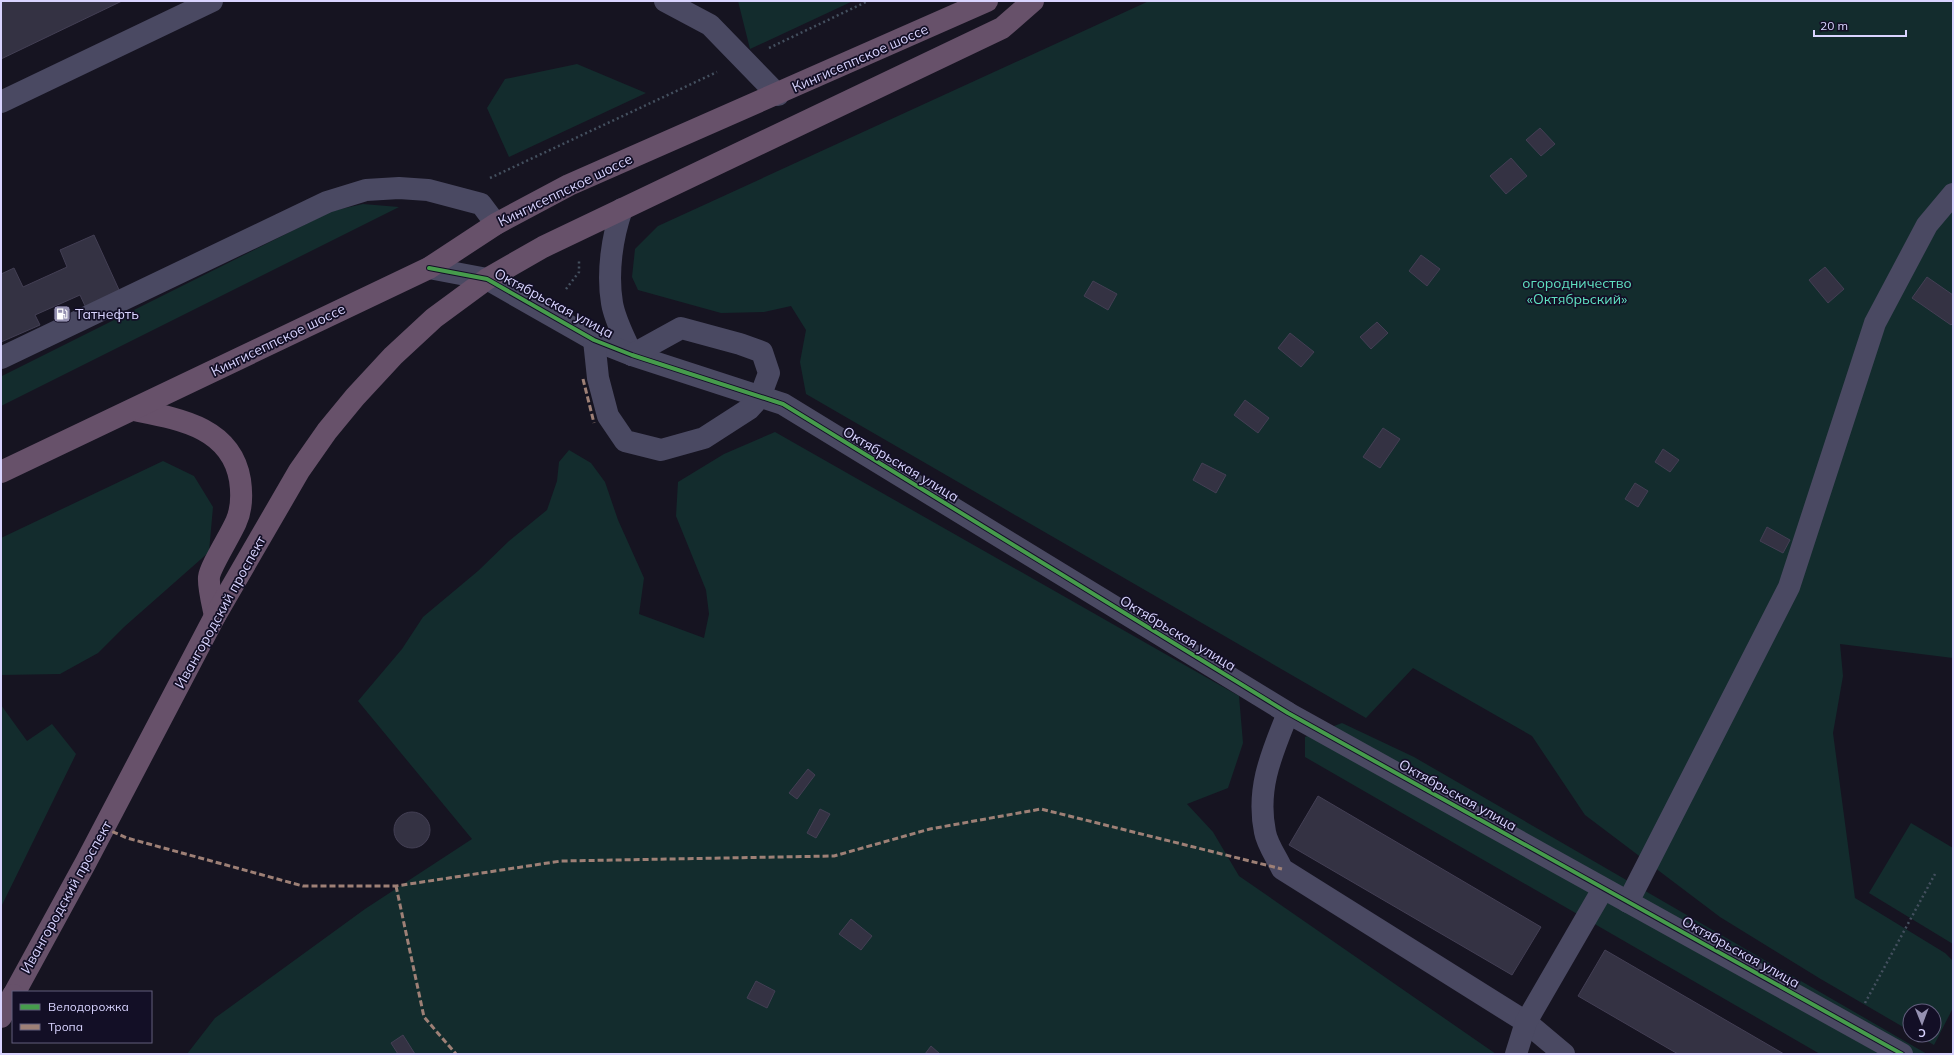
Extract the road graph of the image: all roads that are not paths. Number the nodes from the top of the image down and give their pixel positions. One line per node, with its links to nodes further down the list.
1 (212, 1): 6 (street)
2 (665, 1): 5 (street)
3 (988, 1): 5 (highway, Кингисеппское шоссе)
4 (1033, 1): 8 (highway)
5 (778, 95): 9 (highway, Кингисеппское шоссе)
6 (1, 102)
7 (1953, 194): 21 (street)
8 (622, 209): 11 (highway); 13 (street, Октябрьская улица)
9 (496, 224): 10 (highway, Кингисеппское шоссе); 14 (street)
10 (429, 268): 11 (street, Октябрьская улица); 16 (highway, Кингисеппское шоссе)
11 (487, 279): 12 (street, Октябрьская улица); 18 (highway, Ивангородский проспект)
12 (594, 340): 13 (street, Октябрьская улица); 15 (street)
13 (632, 355): 15 (street, Октябрьская улица); 15 (street)
14 (1, 358)
15 (760, 397): 19 (street, Октябрьская улица)
16 (134, 410): 17 (highway, Кингисеппское шоссе); 18 (highway)
17 (1, 472)
18 (215, 616): 22 (highway, Ивангородский проспект)
19 (1288, 713): 20 (street, Октябрьская улица); 25 (street)
20 (1604, 889): 21 (street, Октябрьская улица); 25 (street)
21 (1628, 902): 28 (street, Октябрьская улица)
22 (15, 991)
23 (12, 997): 24 (highway)
24 (1, 1017)
25 (1526, 1022): 26 (street); 27 (street)
26 (1516, 1054)
27 (1564, 1054)
28 (1902, 1054)

